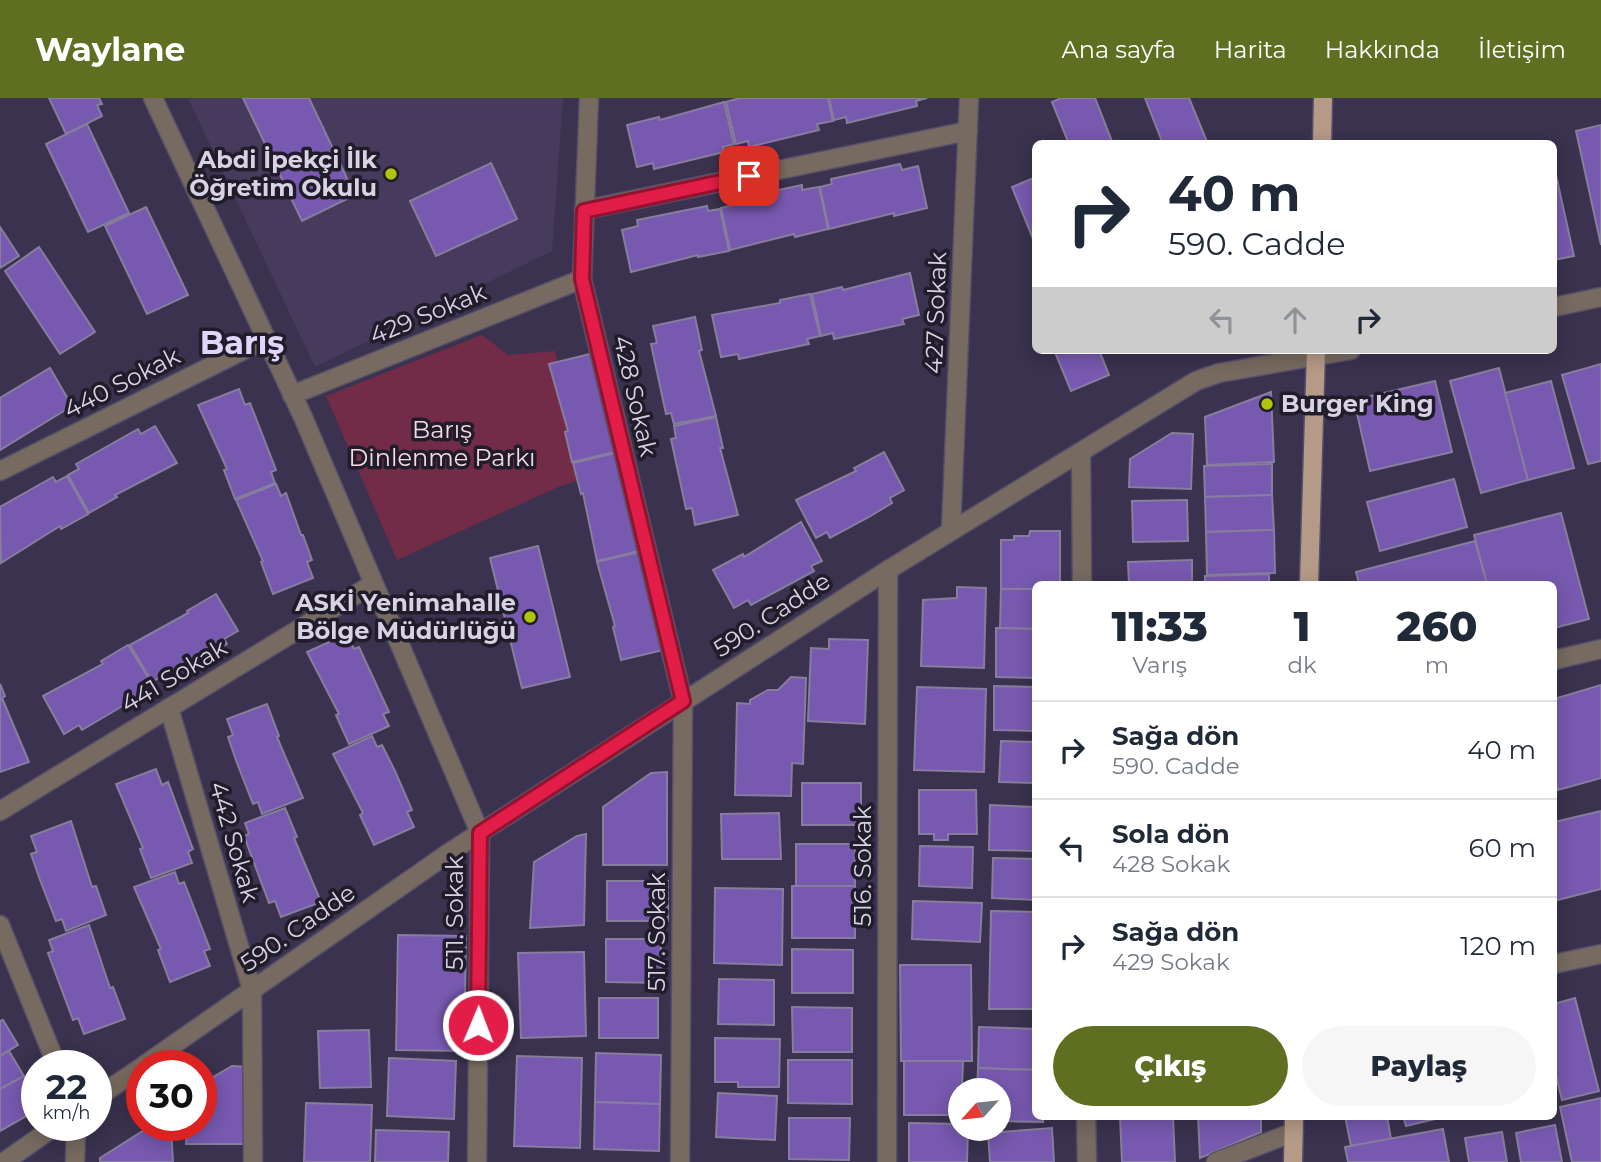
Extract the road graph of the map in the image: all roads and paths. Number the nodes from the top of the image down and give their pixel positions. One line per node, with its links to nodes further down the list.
1 (153, 98): 11 (street)
2 (589, 98): 7 (street, 428 Sokak)
3 (969, 98): 5 (street, 427 Sokak)
4 (1323, 98): 6 (main road)
5 (968, 131): 7 (street); 16 (street, 427 Sokak)
6 (1322, 140)
7 (584, 211): 8 (street, 428 Sokak)
8 (582, 279): 13 (street, 429 Sokak); 23 (street, 428 Sokak)
9 (1601, 297): 10 (street)
10 (1557, 306)
11 (266, 339): 13 (street); 15 (street, 440 Sokak)
12 (1315, 354): 14 (street, 590. Cadde); 19 (main road)
13 (292, 395): 20 (street)
14 (1081, 452): 16 (street, 590. Cadde); 18 (street)
15 (0, 471)
16 (951, 530): 17 (street, 590. Cadde)
17 (888, 570): 23 (street, 590. Cadde); 42 (street, 516. Sokak)
18 (1082, 581)
19 (1309, 581)
20 (373, 583): 24 (street, 441 Sokak); 26 (street)
21 (1601, 649): 22 (street)
22 (1557, 659)
23 (683, 701): 26 (street, 590. Cadde); 41 (street, 517. Sokak)
24 (169, 708): 25 (street, 441 Sokak); 30 (street, 442 Sokak)
25 (0, 811)
26 (480, 833): 30 (street, 590. Cadde); 40 (street, 511. Sokak)
27 (0, 925): 31 (street)
28 (1601, 954): 29 (street)
29 (1557, 963)
30 (252, 990): 32 (street, 590. Cadde); 39 (street, 442 Sokak)
31 (51, 1050)
32 (165, 1050)
33 (1086, 1120): 43 (street)
34 (1294, 1124): 44 (street); 45 (main road)
35 (34, 1141): 37 (street)
36 (76, 1141): 38 (street)
37 (4, 1162)
38 (75, 1162)
39 (253, 1162)
40 (477, 1162)
41 (680, 1162)
42 (887, 1162)
43 (1087, 1162)
44 (1216, 1162)
45 (1293, 1162)

